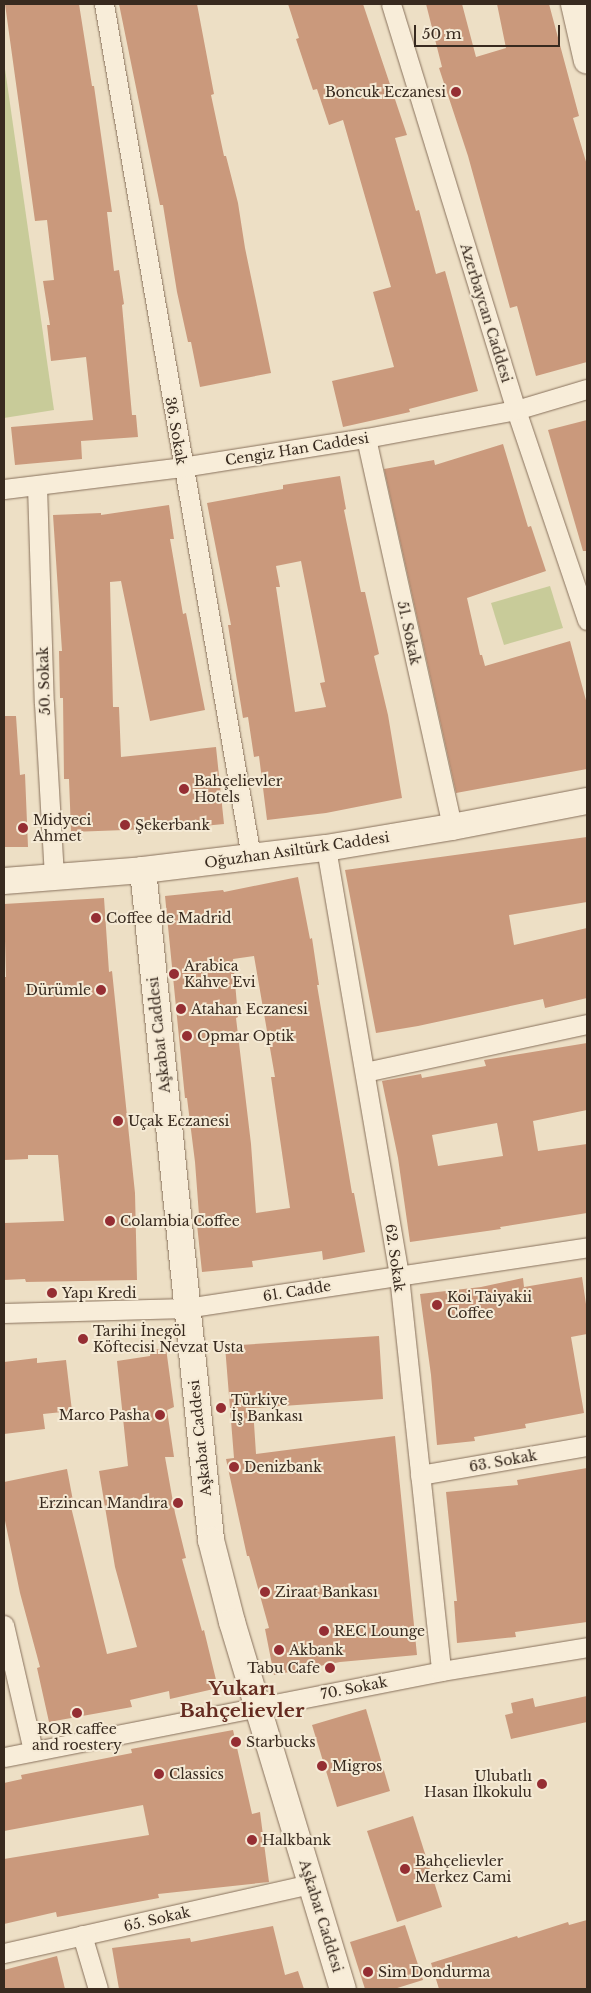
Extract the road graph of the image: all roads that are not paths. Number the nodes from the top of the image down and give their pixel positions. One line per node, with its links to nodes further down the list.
1 (104, 4): 8 (street, 36. Sokak)
2 (391, 4): 6 (street, Azerbaycan Caddesi)
3 (574, 4): 4 (main road)
4 (587, 61)
5 (587, 389): 6 (street, Cengiz Han Caddesi)
6 (516, 410): 7 (street, Cengiz Han Caddesi); 11 (street, Azerbaycan Caddesi)
7 (366, 438): 8 (street, Cengiz Han Caddesi); 13 (street, 51. Sokak)
8 (182, 467): 9 (street, Cengiz Han Caddesi); 15 (street, 36. Sokak)
9 (37, 486): 10 (street, Cengiz Han Caddesi); 17 (street, 50. Sokak)
10 (4, 488)
11 (587, 620)
12 (587, 801): 13 (main road, Oğuzhan Asiltürk Caddesi)
13 (452, 827): 14 (main road, Oğuzhan Asiltürk Caddesi)
14 (326, 848): 15 (main road, Oğuzhan Asiltürk Caddesi); 20 (street, 62. Sokak)
15 (251, 857): 16 (main road, Oğuzhan Asiltürk Caddesi)
16 (143, 870): 17 (main road, Oğuzhan Asiltürk Caddesi); 23 (main road, Aşkabat Caddesi)
17 (54, 877): 18 (main road, Oğuzhan Asiltürk Caddesi)
18 (4, 881)
19 (587, 1024): 20 (street)
20 (365, 1072): 22 (street, 62. Sokak)
21 (587, 1247): 22 (street, 61. Cadde)
22 (399, 1276): 23 (street, 61. Cadde); 26 (street, 62. Sokak)
23 (186, 1308): 24 (street, 61. Cadde); 30 (main road, Aşkabat Caddesi)
24 (4, 1313)
25 (587, 1446): 26 (street, 63. Sokak)
26 (420, 1475): 29 (street, 62. Sokak)
27 (4, 1625): 31 (street)
28 (587, 1647): 29 (street, 70. Sokak)
29 (441, 1671): 30 (street, 70. Sokak)
30 (257, 1707): 31 (street, 70. Sokak); 33 (main road, Aşkabat Caddesi)
31 (33, 1751): 32 (street, 70. Sokak)
32 (4, 1757)
33 (311, 1884): 34 (street, 65. Sokak); 37 (main road, Aşkabat Caddesi)
34 (82, 1935): 35 (street, 65. Sokak); 36 (street)
35 (4, 1953)
36 (98, 1989)
37 (343, 1989)

